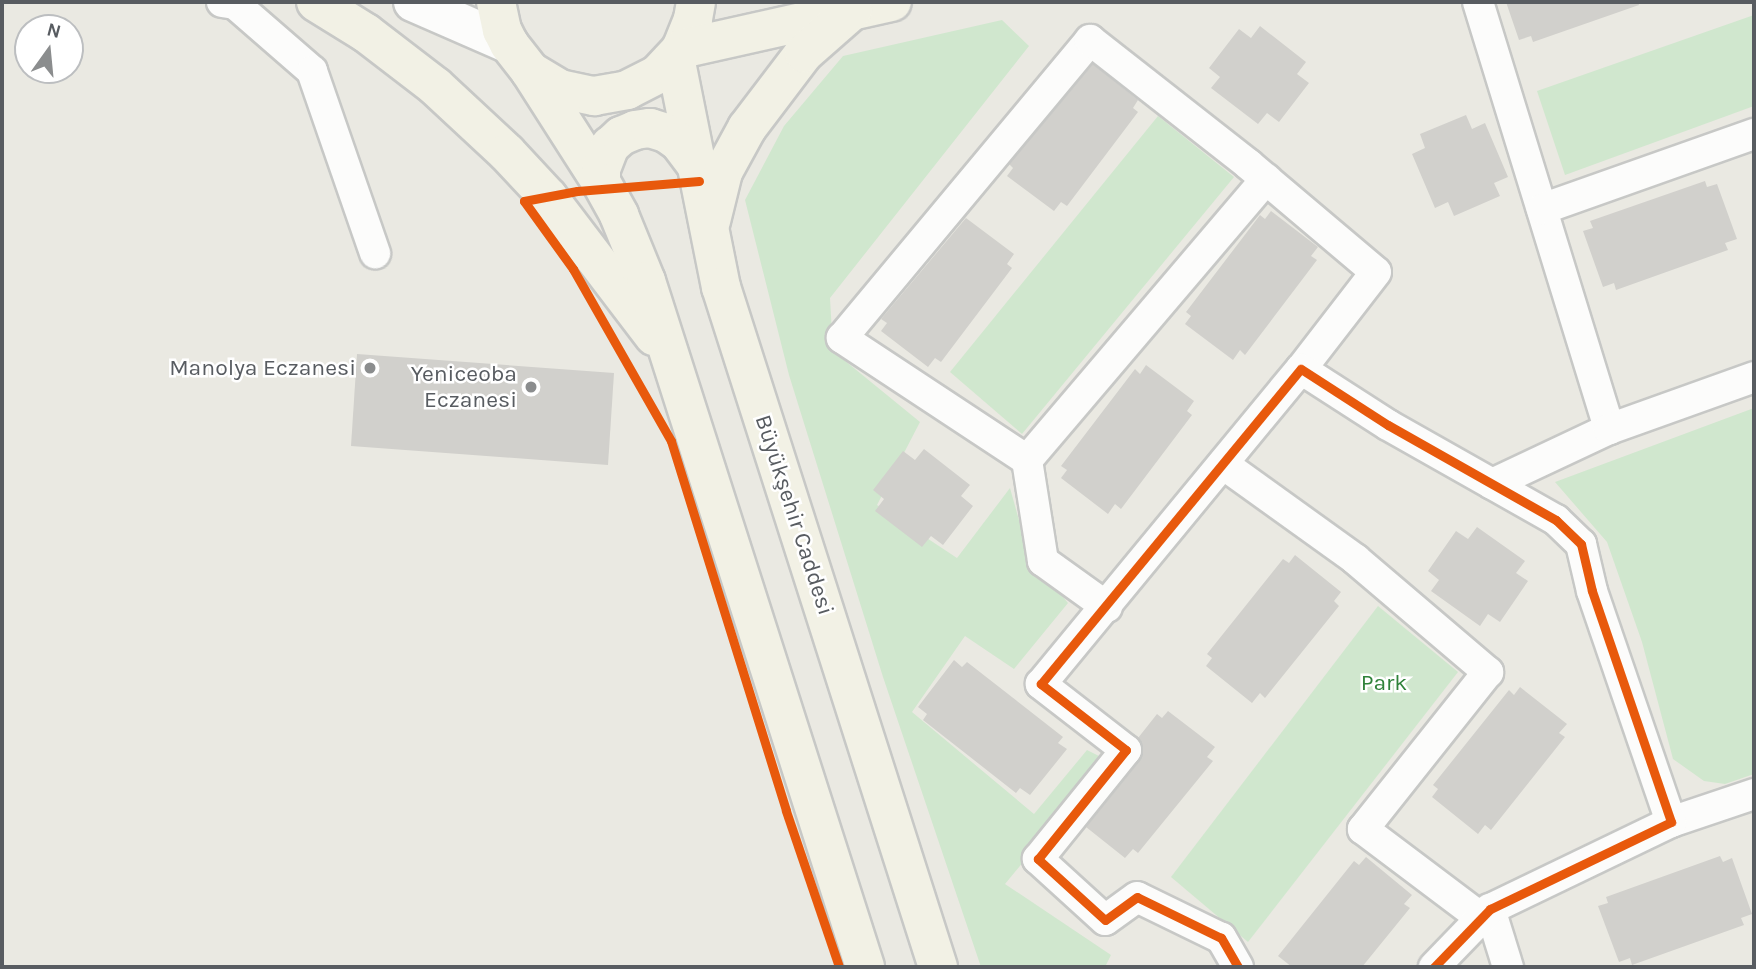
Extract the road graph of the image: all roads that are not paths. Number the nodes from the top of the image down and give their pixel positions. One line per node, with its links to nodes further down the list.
1 (222, 2): 19 (street)
2 (316, 2): 20 (main road)
3 (413, 2): 12 (street)
4 (496, 2): 12 (main road)
5 (696, 2): 11 (main road)
6 (746, 2): 10 (main road)
7 (892, 2): 9 (main road)
8 (1478, 2): 17 (street)
9 (853, 9): 10 (main road); 18 (main road)
10 (794, 22): 11 (main road)
11 (678, 53): 12 (main road); 14 (main road, Büyükşehir Caddesi)
12 (520, 58): 16 (main road)
13 (1754, 134): 17 (street)
14 (694, 162): 16 (main road); 18 (main road, Büyükşehir Caddesi)
15 (1266, 179): 21 (street); 24 (street); 24 (street)
16 (601, 182): 20 (main road)
17 (1542, 209): 23 (street)
18 (709, 233): 32 (main road, Büyükşehir Caddesi)
19 (375, 253)
20 (673, 360): 31 (main road)
21 (1301, 369): 25 (street); 26 (street)
22 (1754, 377): 23 (street)
23 (1609, 429): 26 (street)
24 (1027, 460): 27 (street)
25 (1223, 464): 27 (street); 30 (street)
26 (1492, 484): 29 (street)
27 (1107, 607): 33 (street)
28 (1754, 794): 29 (street)
29 (1671, 822): 30 (street)
30 (1485, 914): 34 (street); 35 (street)
31 (865, 967)
32 (938, 967)
33 (1238, 967)
34 (1434, 967)
35 (1508, 967)

